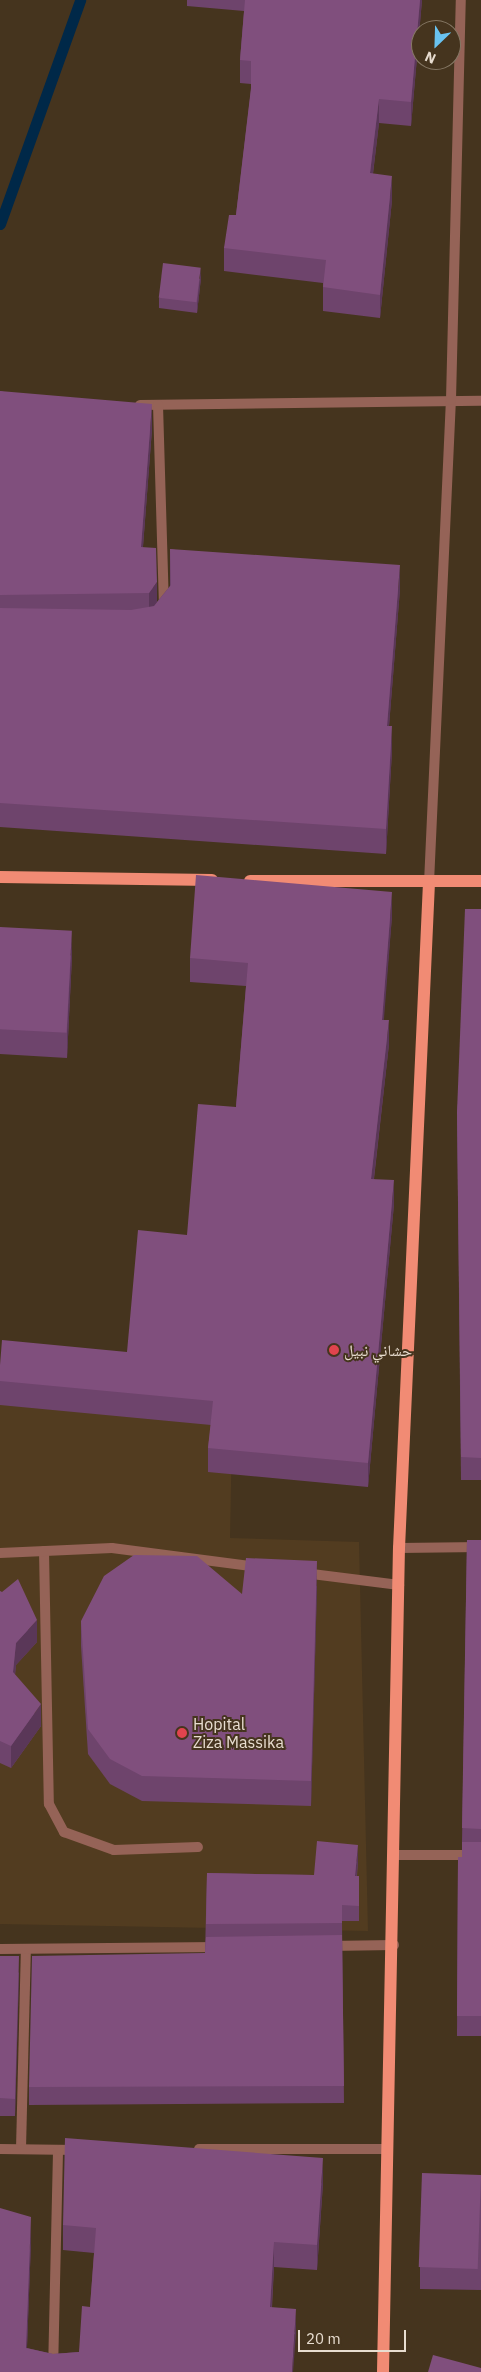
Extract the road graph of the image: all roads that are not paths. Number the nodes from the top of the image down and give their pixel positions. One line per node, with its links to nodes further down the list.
1 (461, 0): 2 (street)
2 (451, 400): 3 (street); 5 (street); 9 (street)
3 (481, 401)
4 (129, 405): 5 (street)
5 (158, 405): 6 (street)
6 (159, 616)
7 (0, 877): 9 (main road)
8 (481, 881): 9 (main road)
9 (429, 883): 11 (main road)
10 (481, 1547): 11 (street)
11 (399, 1548): 16 (main road)
12 (44, 1550): 13 (street); 14 (street); 17 (street)
13 (0, 1554)
14 (274, 1570)
15 (293, 1572): 16 (street)
16 (399, 1585): 18 (main road)
17 (198, 1847)
18 (396, 1855): 19 (street); 20 (main road)
19 (481, 1855)
20 (394, 1945): 21 (street); 25 (main road)
21 (314, 1946)
22 (234, 1947): 24 (street)
23 (0, 1949): 24 (street)
24 (26, 1949): 27 (street)
25 (388, 2148): 28 (street); 32 (main road)
26 (0, 2149): 27 (street)
27 (21, 2149): 29 (street)
28 (184, 2149)
29 (58, 2150): 30 (street); 31 (street)
30 (87, 2150)
31 (54, 2372)
32 (383, 2372)

